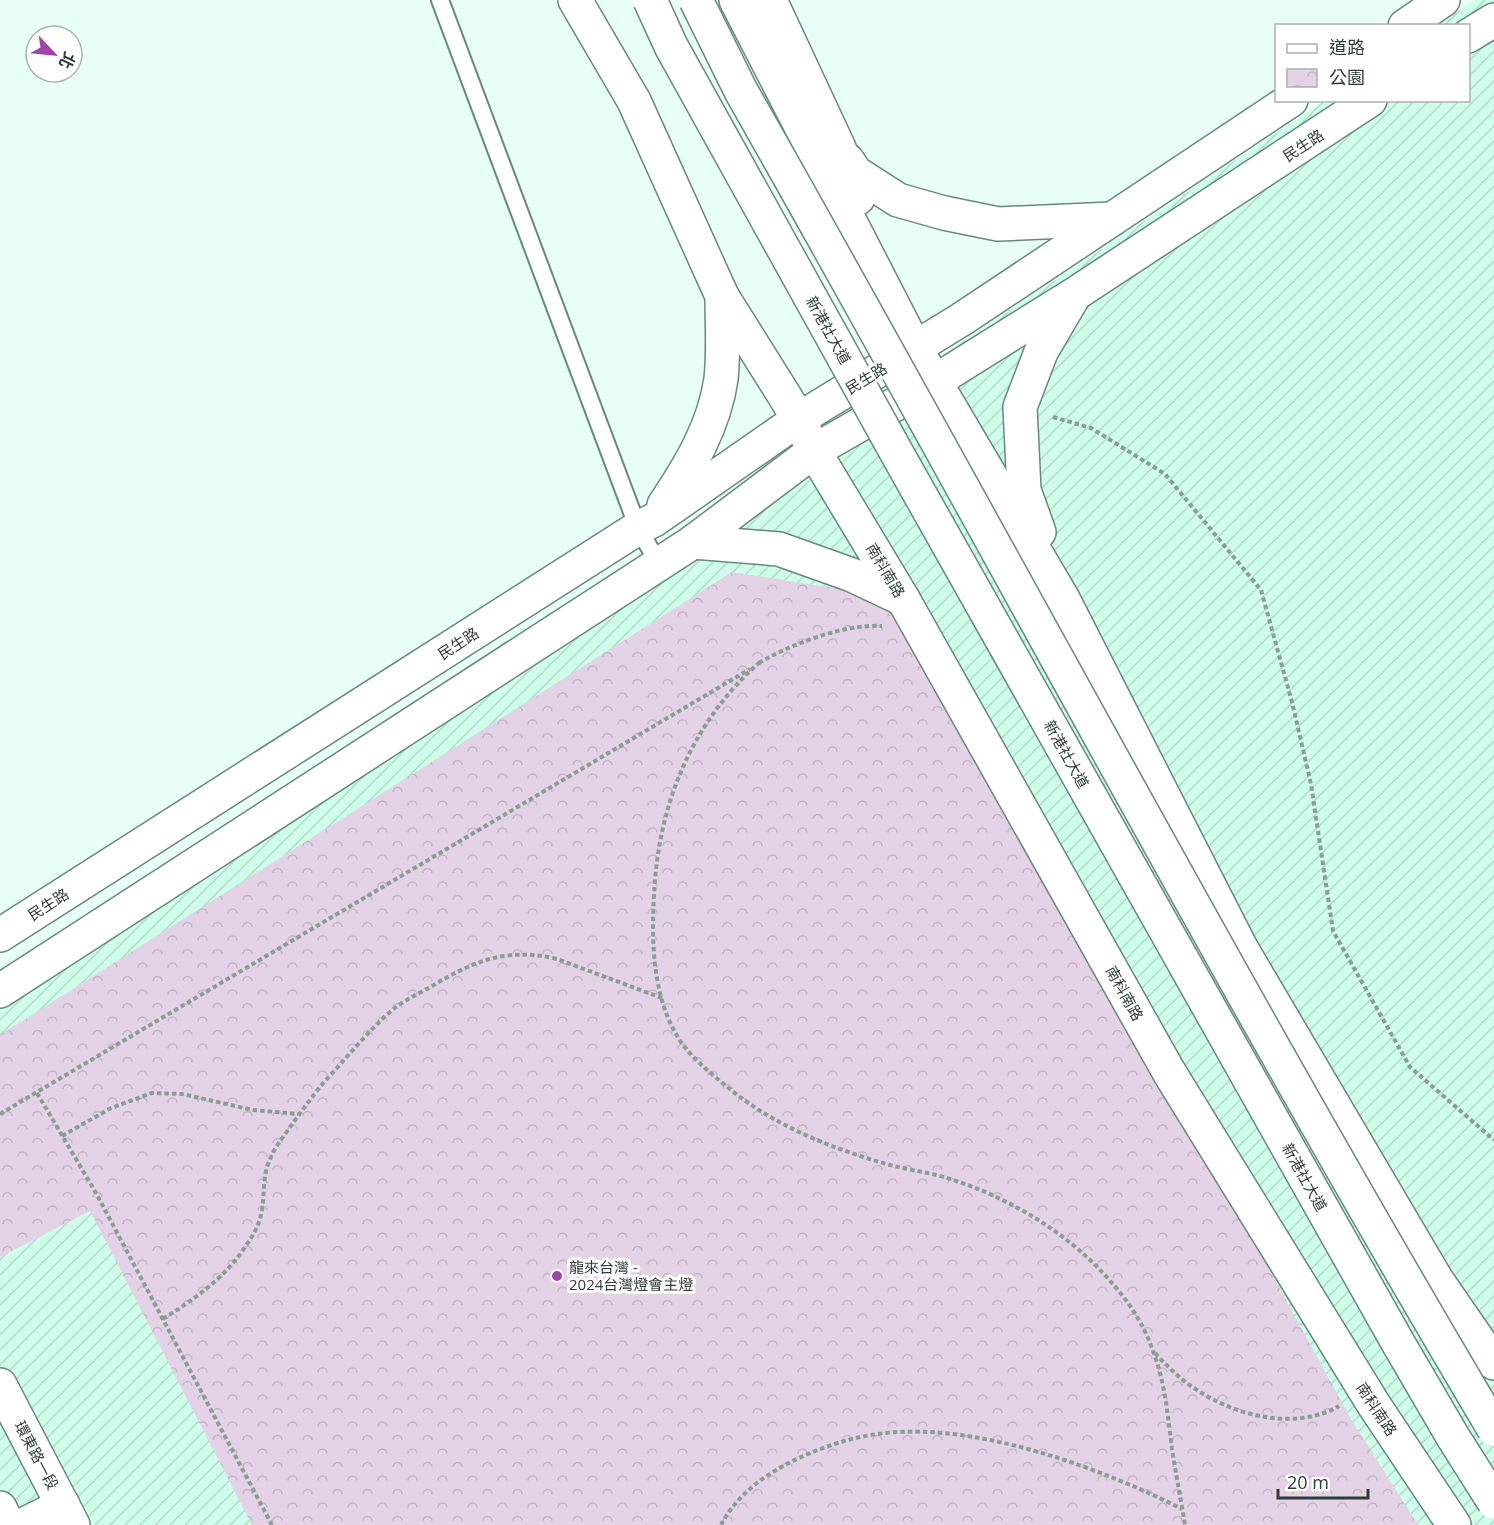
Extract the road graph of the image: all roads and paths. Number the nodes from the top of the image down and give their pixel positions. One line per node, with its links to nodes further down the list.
1 (440, 0): 24 (lane)
2 (575, 0): 12 (street)
3 (593, 0): 12 (street)
4 (650, 0): 45 (street, 新港社大道, bridge)
5 (696, 0): 44 (street, bridge)
6 (736, 0): 19 (street)
7 (770, 0): 15 (street)
8 (1443, 0): 10 (street)
9 (1494, 20): 11 (street)
10 (1408, 24)
11 (1470, 35)
12 (634, 101): 18 (street)
13 (1288, 102): 16 (street, 民生路)
14 (1367, 102): 17 (street, 民生路)
15 (839, 148): 16 (street); 19 (street)
16 (1112, 219): 19 (street, 民生路)
17 (1075, 294): 20 (street, 民生路); 21 (street)
18 (722, 296): 22 (street); 24 (street)
19 (915, 348): 20 (street); 22 (street, 民生路)
20 (934, 382): 23 (street, 民生路); 28 (street)
21 (1020, 407): 28 (street); 38 (path)
22 (799, 419): 23 (street); 24 (street, 民生路)
23 (814, 451): 25 (street, 民生路); 27 (street, 南科南路)
24 (646, 524): 26 (lane); 31 (street, 民生路)
25 (693, 542): 26 (street, 民生路); 27 (street)
26 (659, 564): 32 (street, 民生路)
27 (903, 599): 29 (street, 南科南路)
28 (1062, 599): 41 (street)
29 (919, 628): 30 (path); 43 (street, 南科南路)
30 (760, 662): 33 (path); 34 (path)
31 (0, 935)
32 (0, 990)
33 (662, 998): 36 (path); 40 (path)
34 (37, 1093): 35 (path); 37 (path)
35 (0, 1114)
36 (299, 1114): 37 (path); 39 (path)
37 (62, 1136): 39 (path)
38 (1494, 1140)
39 (163, 1319): 51 (path)
40 (1154, 1351): 43 (path); 47 (path)
41 (1494, 1363)
42 (0, 1385): 48 (street, 環東路一段)
43 (1365, 1391): 54 (street, 南科南路)
44 (1494, 1429)
45 (1494, 1502)
46 (0, 1508): 49 (street)
47 (1182, 1509): 52 (path); 53 (path)
48 (68, 1515): 50 (street)
49 (8, 1525)
50 (23, 1525)
51 (272, 1525)
52 (721, 1525)
53 (1185, 1525)
54 (1454, 1525)

